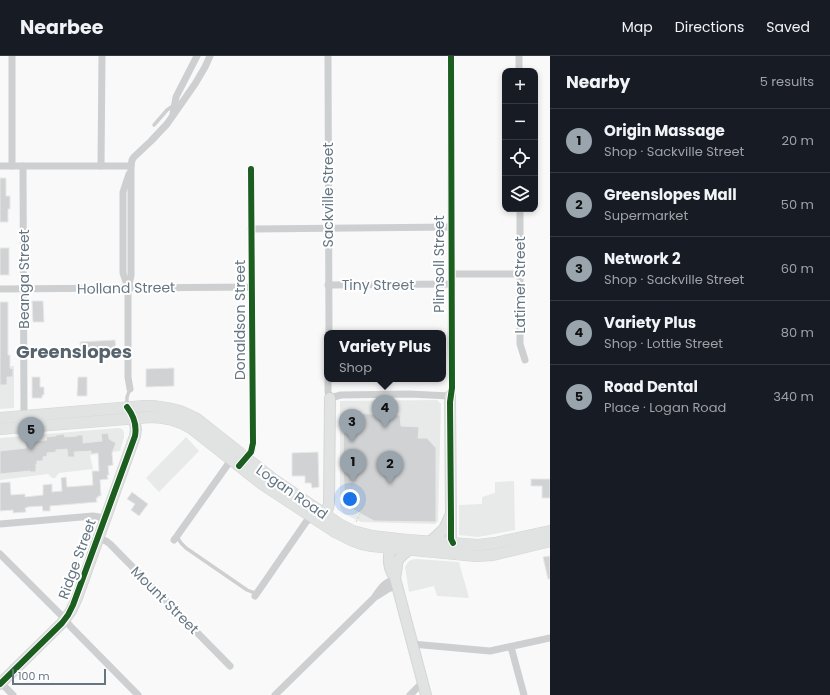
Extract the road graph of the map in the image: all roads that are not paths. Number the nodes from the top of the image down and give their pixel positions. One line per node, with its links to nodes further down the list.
1 (12, 56): 12 (street)
2 (102, 56): 14 (street)
3 (197, 56): 9 (street)
4 (210, 56): 9 (street)
5 (328, 56): 20 (street, Sackville Street)
6 (451, 56): 18 (street, Plimsoll Street)
7 (519, 56): 8 (street)
8 (520, 68)
9 (178, 105): 10 (lane); 15 (street)
10 (154, 125)
11 (0, 166): 12 (street)
12 (12, 166): 13 (street)
13 (23, 166): 14 (street); 28 (street, Beanga Street)
14 (101, 166): 15 (street)
15 (130, 167): 26 (street)
16 (251, 168): 19 (street, Donaldson Street)
17 (520, 212): 22 (street, Latimer Street)
18 (451, 227): 20 (street); 21 (street, Plimsoll Street)
19 (252, 229): 20 (street); 25 (street, Donaldson Street)
20 (328, 229): 24 (street, Sackville Street)
21 (452, 274): 22 (street); 23 (street, Plimsoll Street)
22 (520, 274): 32 (street, Latimer Street)
23 (452, 284): 24 (street, Tiny Street); 31 (street, Plimsoll Street)
24 (328, 285): 29 (street, Sackville Street)
25 (252, 287): 26 (street, Holland Street); 42 (street, Donaldson Street)
26 (128, 288): 28 (street, Holland Street); 34 (street)
27 (0, 289): 28 (street, Holland Street)
28 (24, 289): 38 (street, Beanga Street)
29 (329, 330)
30 (446, 344): 31 (street)
31 (451, 344): 35 (street, Plimsoll Street)
32 (525, 360)
33 (328, 382): 36 (street)
34 (130, 389): 37 (lane)
35 (450, 396): 36 (street); 43 (street, Plimsoll Street)
36 (330, 398): 44 (street)
37 (127, 408): 38 (main road, Logan Road); 40 (main road); 42 (main road, Logan Road)
38 (24, 416): 39 (main road, Logan Road)
39 (0, 418)
40 (134, 419): 41 (main road, Logan Road); 42 (main road, Logan Road); 45 (street, Ridge Street)
41 (0, 429)
42 (238, 459): 44 (main road, Logan Road); 49 (street, Donaldson Street)
43 (451, 514): 51 (street); 53 (street, Plimsoll Street)
44 (317, 515): 52 (main road, Logan Road); 58 (street)
45 (105, 519): 46 (street); 48 (street, Ridge Street)
46 (0, 524)
47 (550, 531): 53 (main road, Logan Road)
48 (98, 538): 59 (street, Ridge Street); 63 (street, Mount Street)
49 (175, 538): 58 (lane)
50 (550, 541): 56 (main road, Logan Road)
51 (430, 542): 52 (main road, Logan Road); 53 (main road, Logan Road)
52 (391, 543): 54 (main road, Logan Road); 57 (street)
53 (453, 543): 56 (main road)
54 (409, 550): 56 (main road, Logan Road); 57 (street)
55 (0, 554): 59 (street)
56 (483, 556)
57 (396, 581): 61 (street); 68 (street)
58 (256, 594)
59 (65, 620): 65 (street, Ridge Street); 67 (street)
60 (550, 638): 62 (street)
61 (412, 644): 62 (street); 64 (street)
62 (510, 647): 71 (street)
63 (230, 666)
64 (423, 682): 69 (street); 70 (street)
65 (0, 683): 66 (street)
66 (13, 695)
67 (138, 695)
68 (275, 695)
69 (410, 695)
70 (426, 695)
71 (524, 695)

